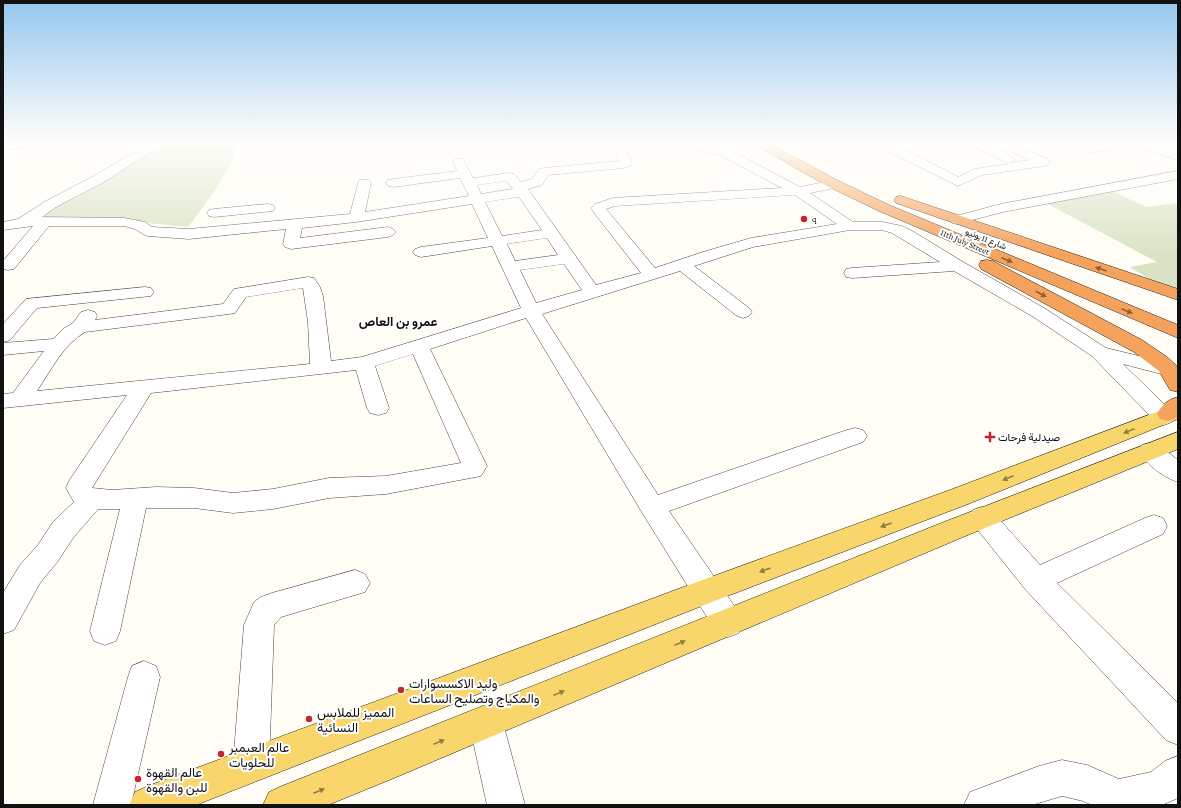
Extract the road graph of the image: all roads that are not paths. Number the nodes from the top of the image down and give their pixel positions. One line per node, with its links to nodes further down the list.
1 (467, 179): 30 (street)
2 (97, 180): 23 (street)
3 (454, 180): 14 (street)
4 (465, 180): 20 (street)
5 (471, 180): 16 (street)
6 (539, 180): 16 (street)
7 (777, 180): 17 (street)
8 (828, 180): 15 (highway, 11th July Street)
9 (842, 180): 18 (highway, شارع 11يونيو)
10 (950, 180): 11 (street)
11 (964, 180)
12 (1153, 180): 21 (street)
13 (364, 183): 20 (street)
14 (393, 183)
15 (834, 184): 17 (street); 18 (highway, 11th July Street)
16 (521, 189): 29 (street)
17 (798, 191): 26 (street); 38 (street)
18 (882, 201): 21 (highway); 43 (highway, شارع 11يونيو); 47 (highway, 11th July Street, one-way to 47); 54 (highway, one-way to 54)
19 (214, 213): 27 (street)
20 (356, 218): 24 (street)
21 (957, 220): 41 (highway, one-way to 21)
22 (45, 221): 23 (street); 27 (street); 34 (street)
23 (24, 222): 25 (street)
24 (295, 224): 27 (street); 28 (street)
25 (3, 226)
26 (850, 226): 33 (street); 35 (street)
27 (262, 227)
28 (388, 232)
29 (552, 233): 30 (street); 32 (street)
30 (497, 241): 31 (street); 36 (street)
31 (421, 252)
32 (569, 258): 36 (street); 40 (street)
33 (681, 264): 38 (street); 45 (street)
34 (8, 265)
35 (958, 266): 37 (street); 52 (street)
36 (510, 267): 44 (street)
37 (852, 273)
38 (652, 275): 40 (street)
39 (146, 292): 42 (street)
40 (592, 292): 44 (street)
41 (1178, 295)
42 (101, 296): 46 (street); 48 (street)
43 (1156, 307)
44 (531, 311): 50 (street); 66 (street)
45 (743, 312)
46 (80, 327): 49 (street); 55 (street)
47 (1178, 332)
48 (3, 336)
49 (60, 344): 51 (street); 58 (street)
50 (419, 346): 53 (street); 65 (street)
51 (3, 349)
52 (1099, 352): 54 (street); 60 (street)
53 (364, 363): 55 (street); 59 (street)
54 (1174, 367): 56 (highway)
55 (321, 369): 57 (street)
56 (1178, 385)
57 (144, 387): 58 (street); 64 (street)
58 (11, 400)
59 (378, 408)
60 (1173, 417): 62 (main road); 71 (main road, one-way to 71)
61 (855, 436): 66 (street)
62 (1150, 451): 63 (street); 67 (main road)
63 (1178, 473)
64 (92, 498): 65 (street); 72 (street)
65 (135, 499): 74 (street)
66 (652, 507): 71 (street)
67 (982, 518): 69 (street); 73 (main road)
68 (1154, 526): 69 (street)
69 (1035, 580): 77 (street)
70 (355, 583): 78 (street)
71 (707, 592): 73 (street); 78 (main road)
72 (3, 620)
73 (728, 623): 76 (main road, one-way to 73)
74 (105, 631)
75 (144, 677): 80 (street)
76 (486, 723): 82 (main road, one-way to 76); 83 (street)
77 (1178, 728)
78 (251, 765): 81 (main road)
79 (1178, 774): 84 (street)
80 (112, 805)
81 (148, 805)
82 (282, 805)
83 (506, 805)
84 (983, 805)

